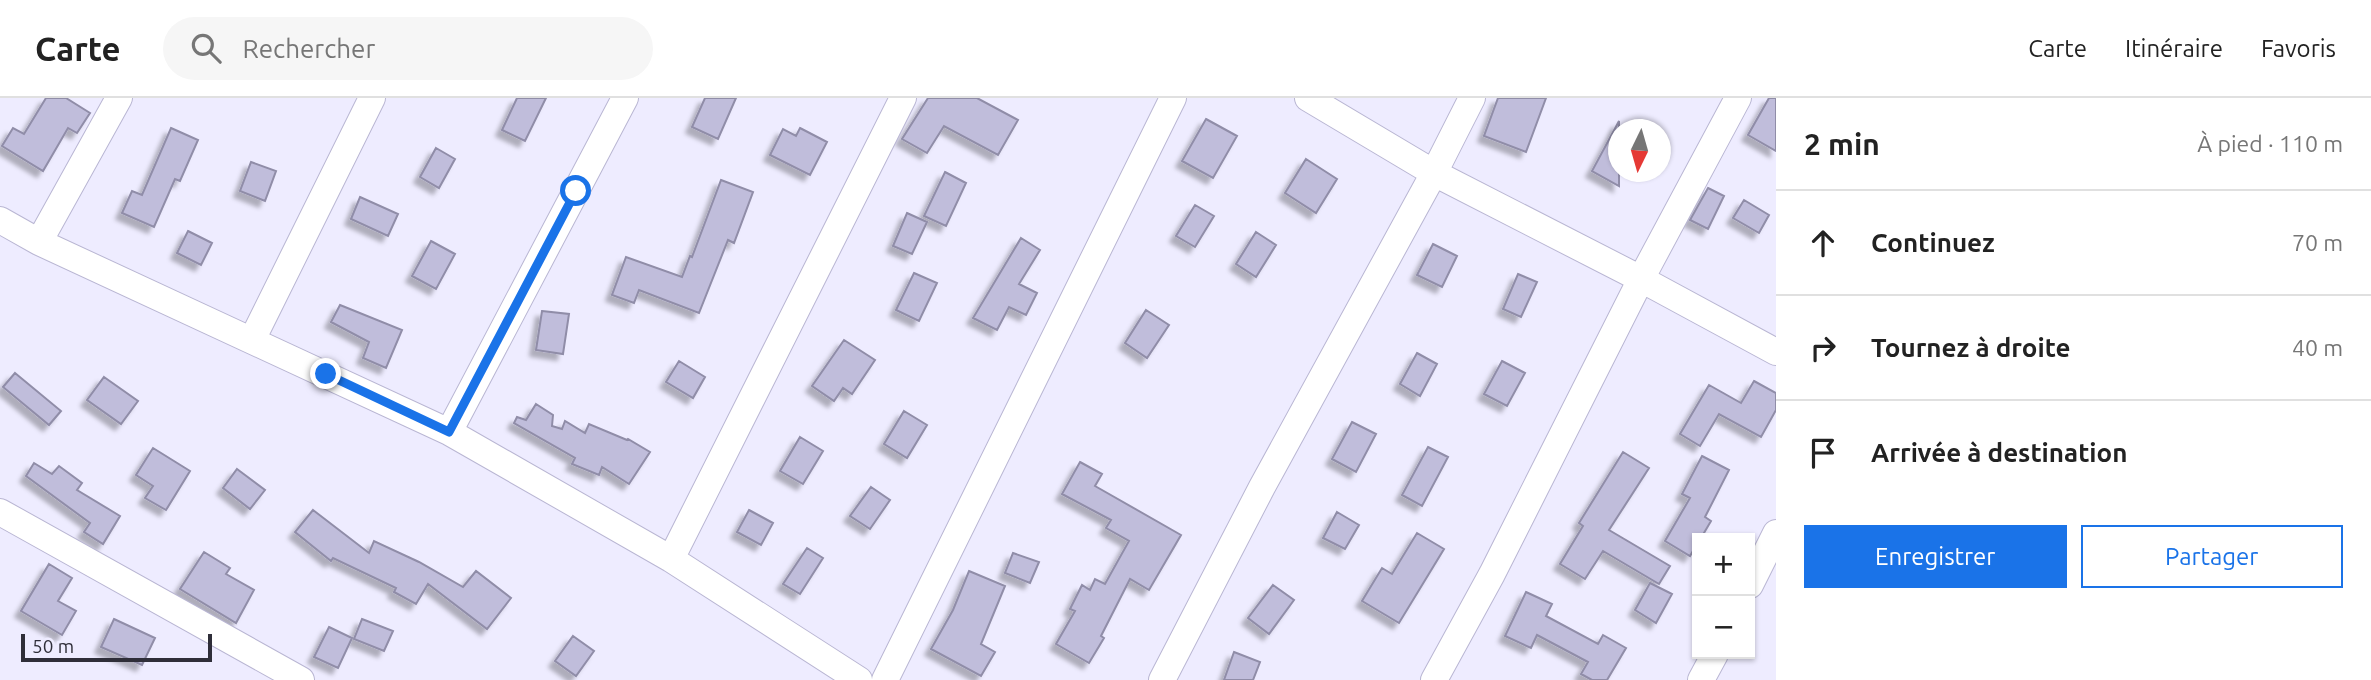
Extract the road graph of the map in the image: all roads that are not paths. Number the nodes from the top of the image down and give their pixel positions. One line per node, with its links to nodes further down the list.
1 (119, 98): 11 (street)
2 (372, 98): 13 (street)
3 (625, 98): 15 (street)
4 (903, 98): 18 (street)
5 (1173, 98): 23 (street)
6 (1308, 98): 9 (street)
7 (1472, 98): 9 (street)
8 (1738, 98): 12 (street)
9 (1434, 173): 12 (street); 24 (street)
10 (0, 220): 11 (street)
11 (39, 242): 13 (street)
12 (1641, 279): 14 (street); 25 (street)
13 (252, 340): 15 (street)
14 (1776, 352)
15 (449, 432): 18 (street)
16 (0, 512): 21 (street)
17 (1776, 533): 19 (street)
18 (671, 559): 22 (street)
19 (1755, 575)
20 (1712, 659): 26 (street)
21 (301, 680)
22 (859, 680)
23 (886, 680)
24 (1162, 680)
25 (1434, 680)
26 (1701, 680)

